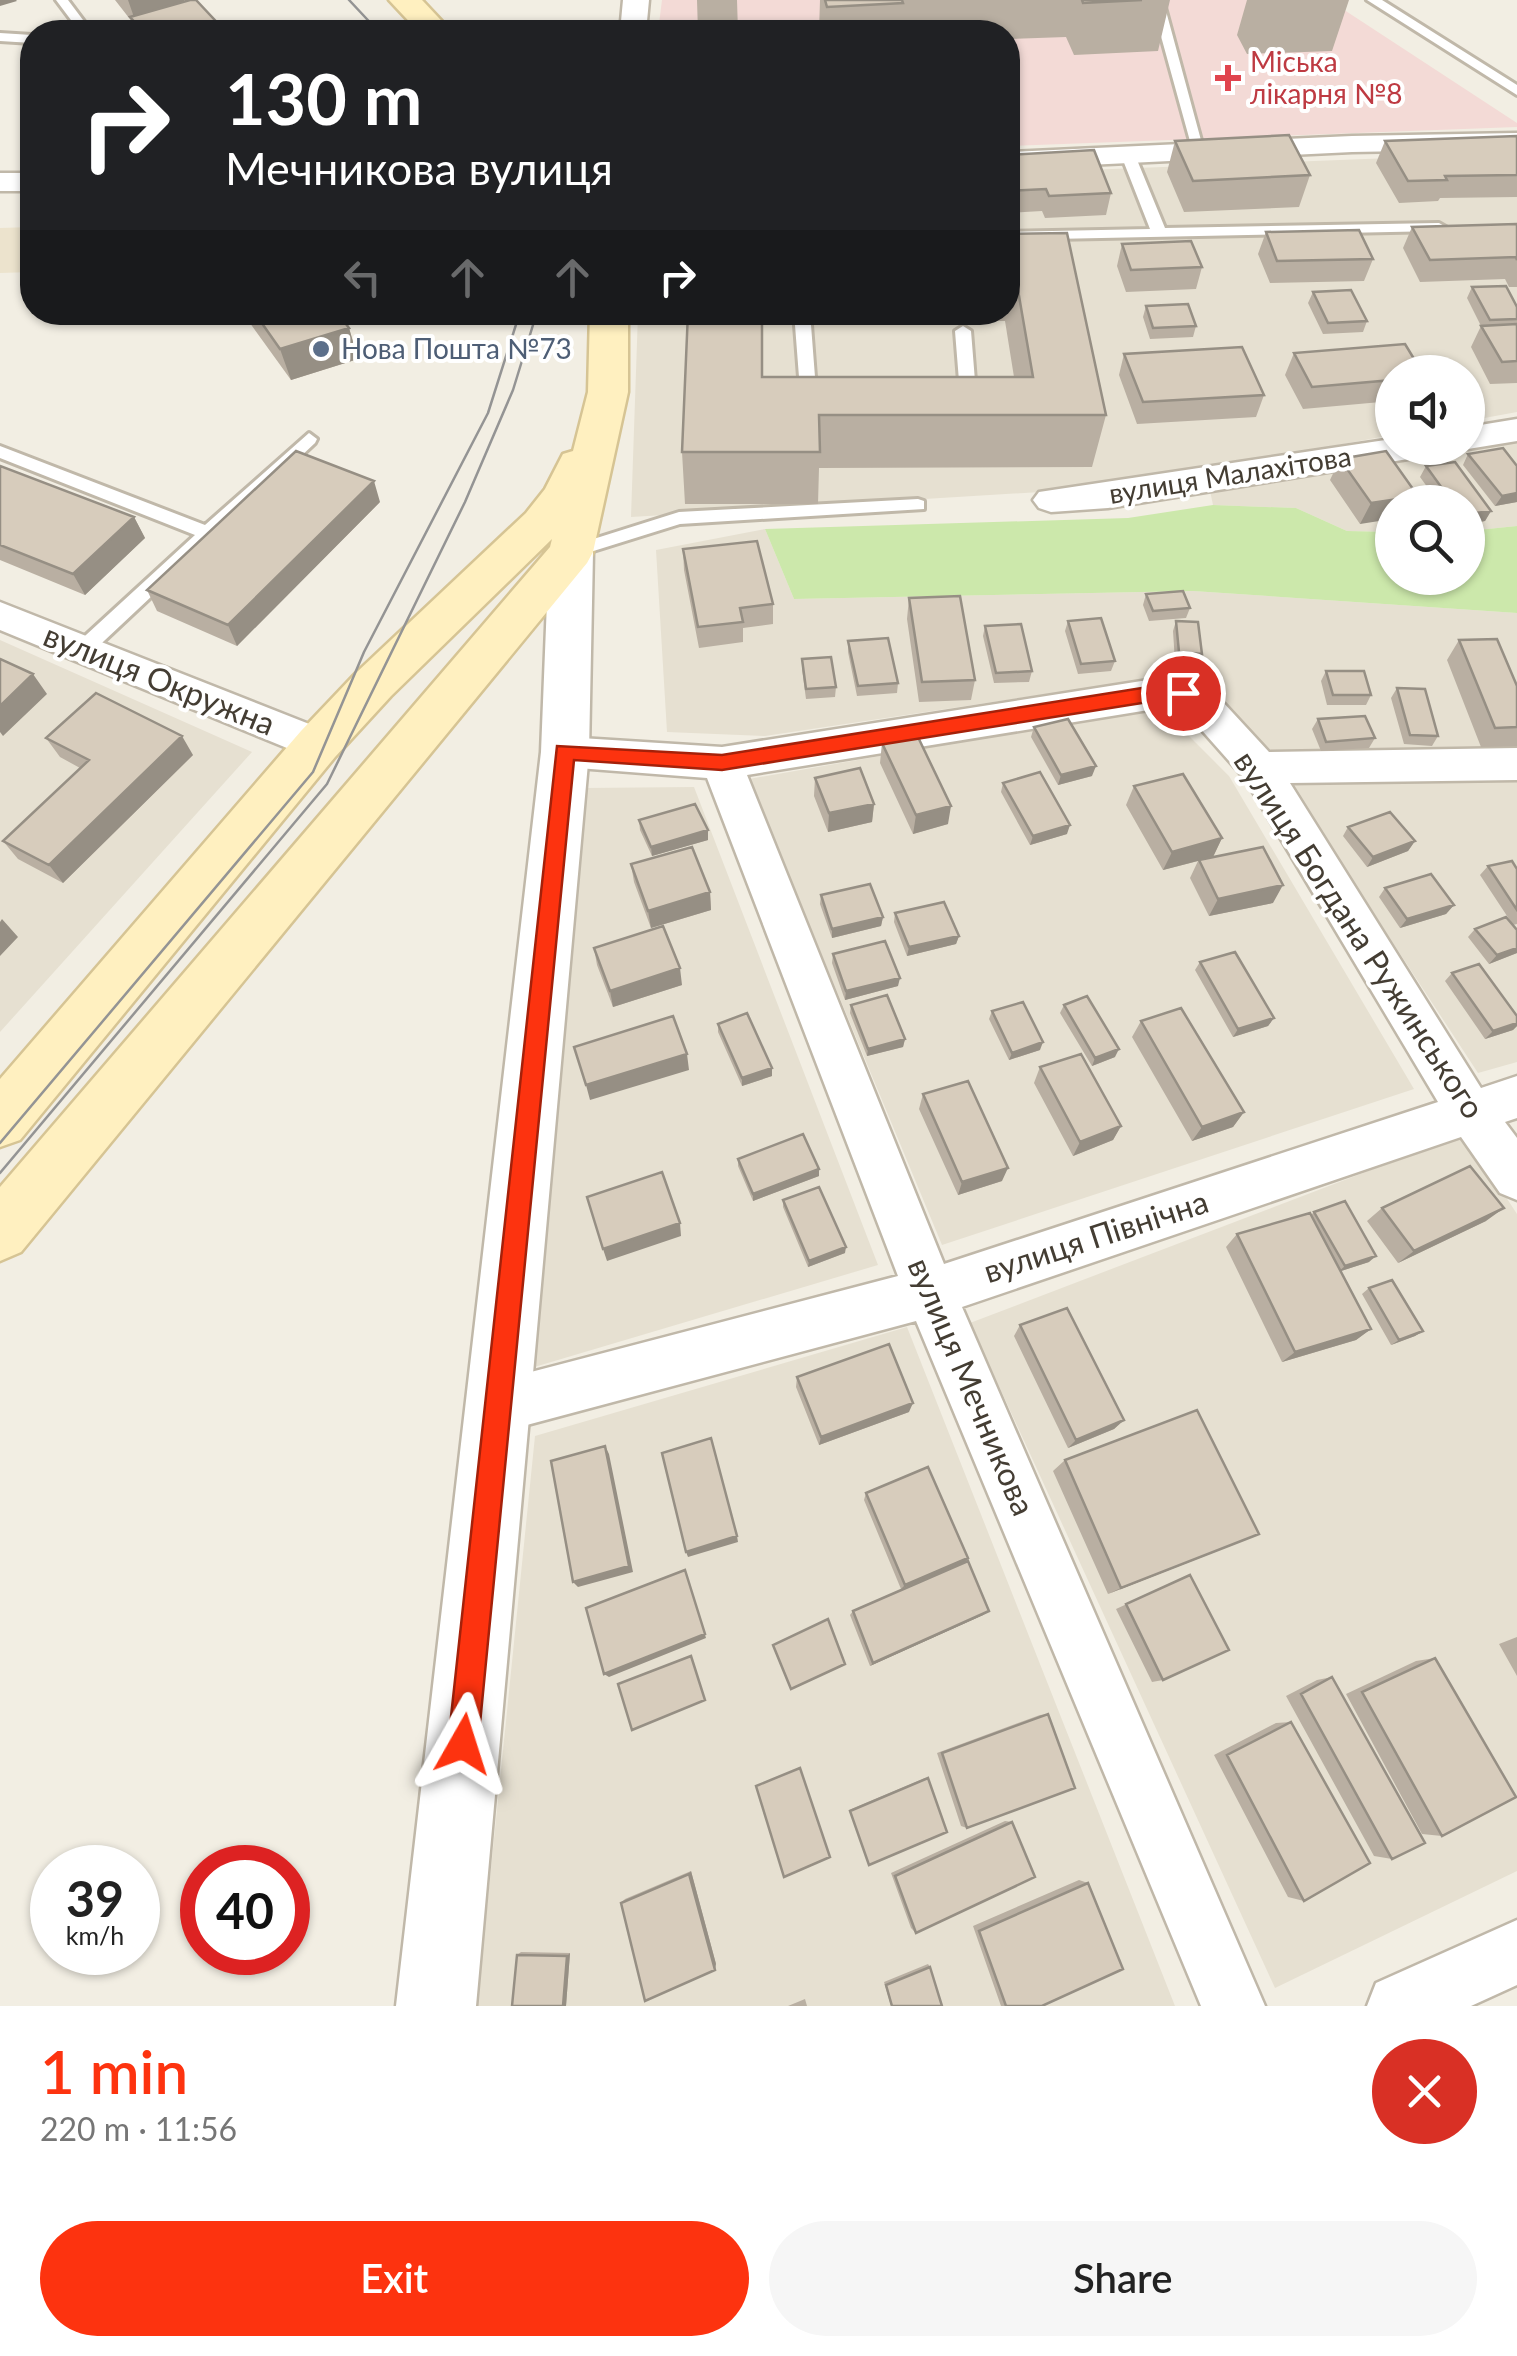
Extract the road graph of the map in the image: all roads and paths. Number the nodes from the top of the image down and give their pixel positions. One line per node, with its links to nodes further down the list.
1 (404, 0): 5 (main road)
2 (1373, 0): 6 (lane)
3 (1158, 3): 4 (lane); 8 (lane)
4 (1142, 6)
5 (424, 20)
6 (1517, 92)
7 (1517, 141): 8 (street)
8 (1200, 152): 9 (street)
9 (1128, 156): 10 (street); 12 (lane)
10 (1020, 161)
11 (1458, 226): 12 (lane)
12 (1160, 234): 13 (lane)
13 (1020, 236)
14 (609, 325): 18 (main road)
15 (803, 325): 17 (lane)
16 (963, 331): 19 (lane)
17 (846, 391)
18 (608, 392): 28 (main road); 31 (main road)
19 (932, 392)
20 (1517, 430): 21 (street)
21 (1485, 435)
22 (309, 439): 27 (lane)
23 (0, 452): 27 (lane)
24 (1375, 453): 25 (street, вулиця Малахітова)
25 (1051, 500)
26 (918, 506): 28 (lane)
27 (208, 533): 30 (lane)
28 (571, 552): 32 (street); 39 (main road)
29 (0, 615): 30 (street, вулиця Окружна)
30 (82, 651): 31 (street, вулиця Окружна)
31 (318, 744): 37 (main road)
32 (564, 752): 33 (street, вулиця Богдана Ружинського); 41 (street)
33 (722, 762): 35 (street, вулиця Богдана Ружинського); 40 (street, вулиця Мечникова)
34 (1517, 764): 35 (street)
35 (1259, 768): 36 (street, вулиця Богдана Ружинського)
36 (1494, 1105): 38 (street, вулиця Богдана Ружинського); 40 (street, вулиця Північна)
37 (0, 1121)
38 (1517, 1177)
39 (0, 1232)
40 (930, 1293): 41 (street, вулиця Північна); 44 (street, вулиця Мечникова)
41 (497, 1407): 43 (street)
42 (1517, 1952): 45 (street)
43 (436, 2006)
44 (1233, 2006)
45 (1400, 2006)

